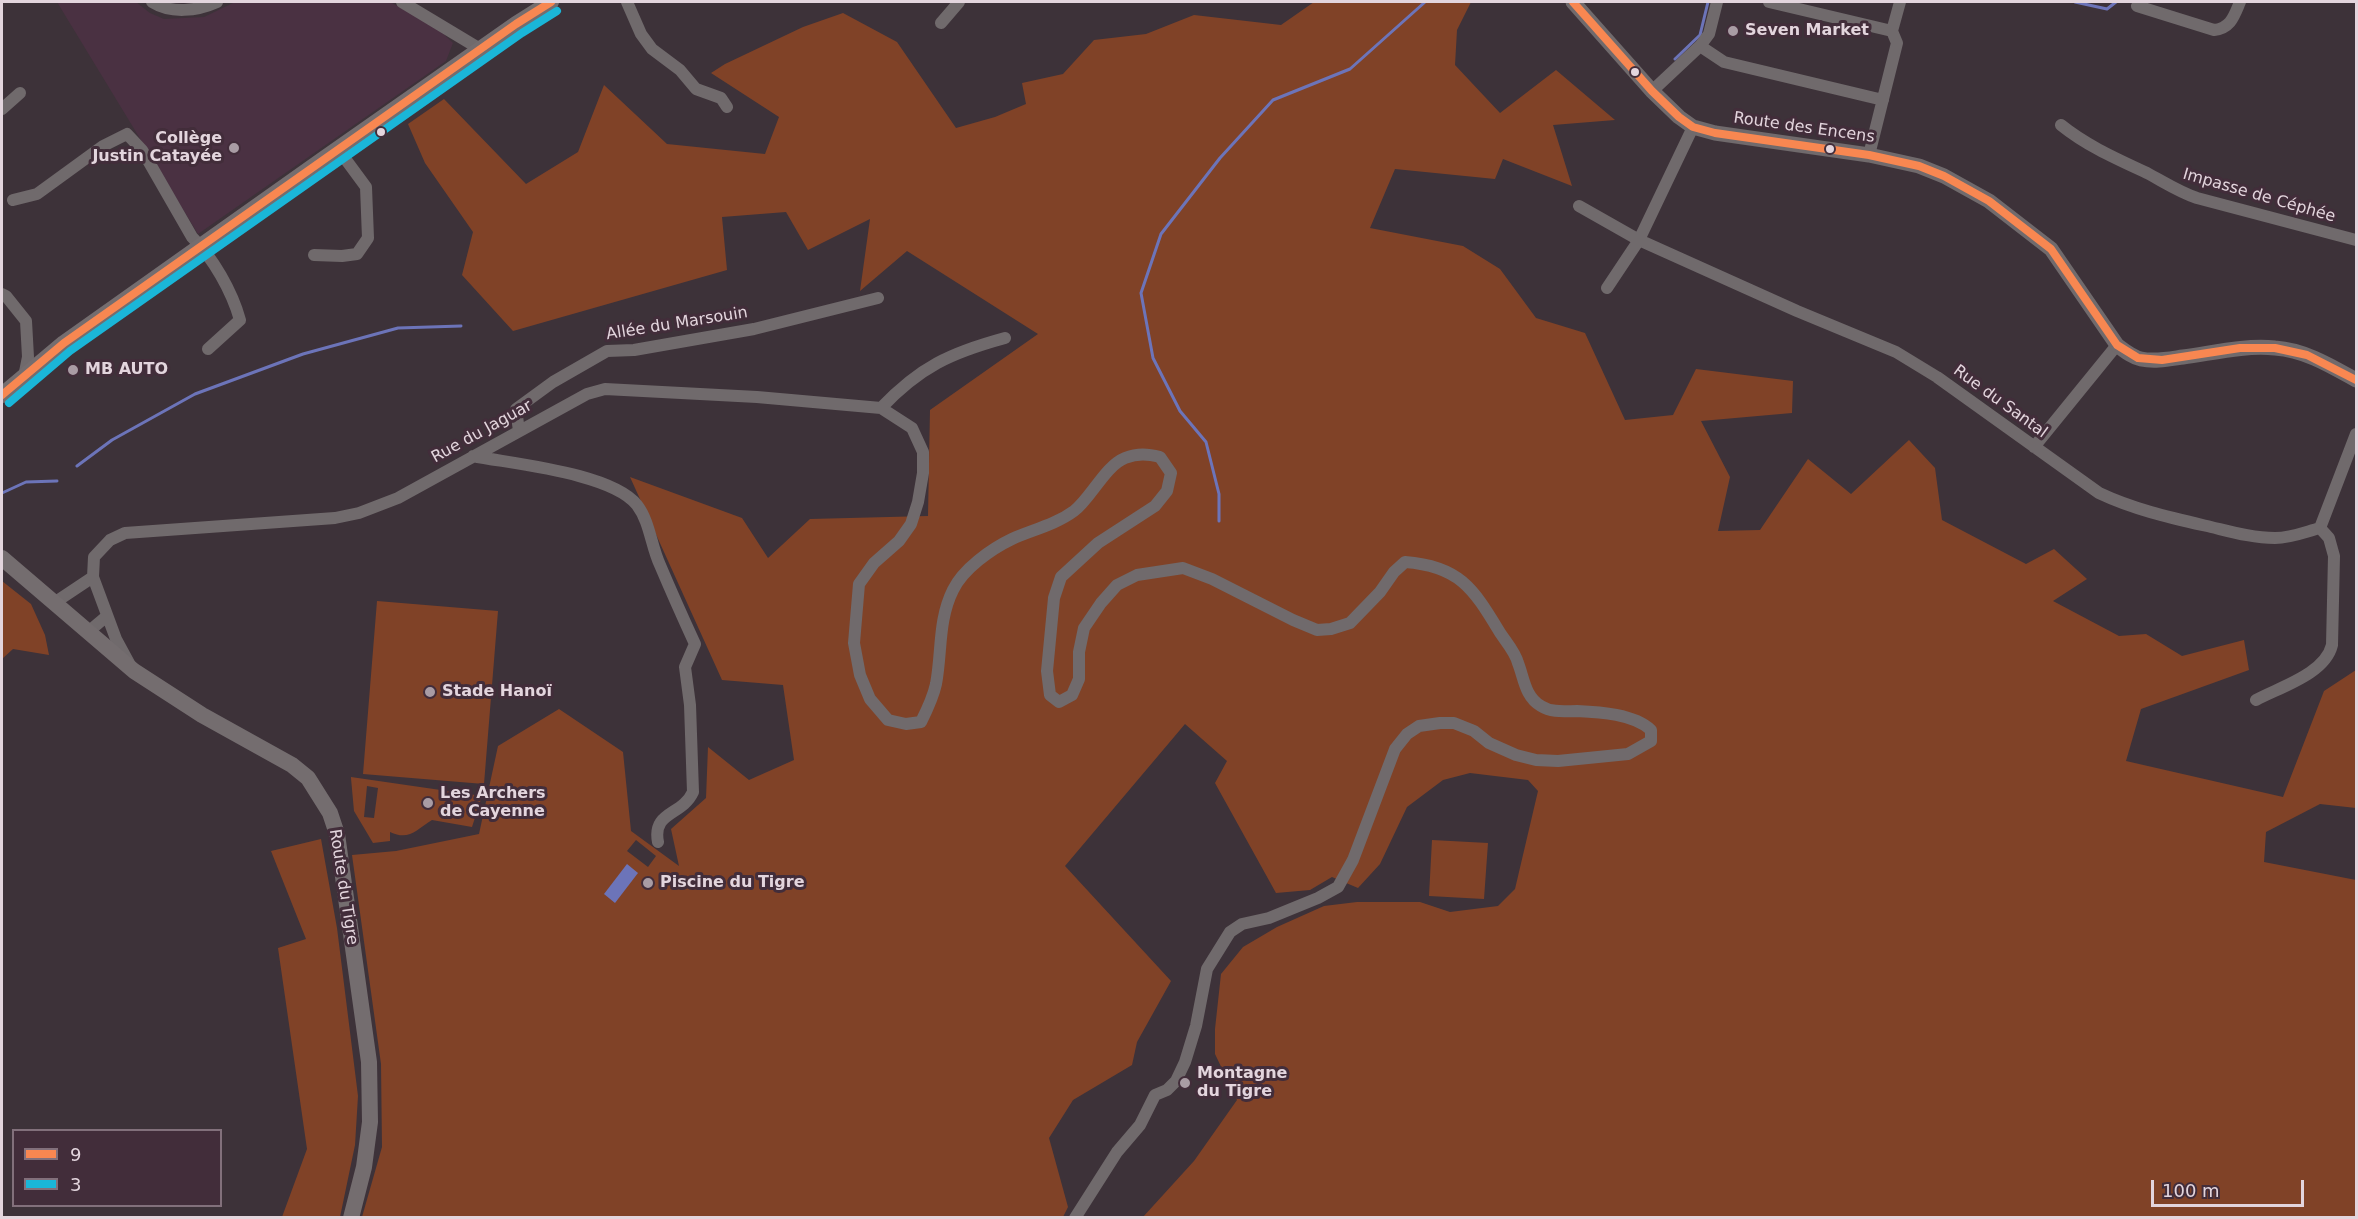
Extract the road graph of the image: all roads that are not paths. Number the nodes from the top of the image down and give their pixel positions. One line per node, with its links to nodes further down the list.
1 (153, 2): 2 (street)
2 (217, 2)
3 (402, 2): 16 (street)
4 (551, 2): 16 (main road)
5 (627, 2): 20 (street)
6 (959, 2): 13 (street)
7 (1717, 2): 15 (street)
8 (1769, 2): 14 (street)
9 (1899, 2): 14 (street)
10 (2240, 2): 12 (street)
11 (1580, 4): 17 (street, Route des Encens)
12 (2137, 6)
13 (941, 23)
14 (1892, 31): 19 (street)
15 (1700, 46): 17 (street); 19 (street)
16 (480, 49): 24 (main road)
17 (1652, 91): 23 (street, Route des Encens)
18 (20, 93): 21 (street)
19 (1883, 100): 25 (street)
20 (727, 107)
21 (2, 109)
22 (2061, 125): 29 (street, Impasse de Céphée)
23 (1693, 127): 25 (street, Route des Encens); 28 (street)
24 (338, 149): 30 (main road); 31 (street)
25 (1869, 155): 36 (street, Route des Encens)
26 (12, 200): 30 (street)
27 (1579, 206): 28 (street, Rue du Santal)
28 (1639, 240): 32 (street); 44 (street, Rue du Santal)
29 (2356, 240)
30 (201, 247): 37 (street); 38 (main road)
31 (314, 255)
32 (1607, 288)
33 (2, 294): 38 (street)
34 (878, 298): 42 (street, Allée du Marsouin)
35 (1005, 338): 41 (street)
36 (2117, 345): 39 (street, Route des Encens); 44 (street)
37 (208, 349)
38 (24, 377): 40 (main road)
39 (2356, 380)
40 (2, 395)
41 (881, 408): 42 (street, Rue du Jaguar); 56 (street, Rue du Jaguar)
42 (519, 431): 45 (street, Rue du Jaguar)
43 (2356, 436): 46 (street)
44 (2034, 447): 46 (street, Rue du Santal)
45 (473, 456): 48 (street, Rue du Jaguar); 54 (street)
46 (2320, 528): 53 (street)
47 (6, 563): 49 (main road, Route du Tigre)
48 (93, 577): 49 (street); 50 (street)
49 (54, 603): 51 (main road, Route du Tigre)
50 (107, 616): 51 (street); 52 (street)
51 (88, 632): 52 (main road, Route du Tigre)
52 (134, 671): 55 (main road, Route du Tigre)
53 (2256, 700)
54 (658, 842)
55 (351, 1218)
56 (1075, 1218)

